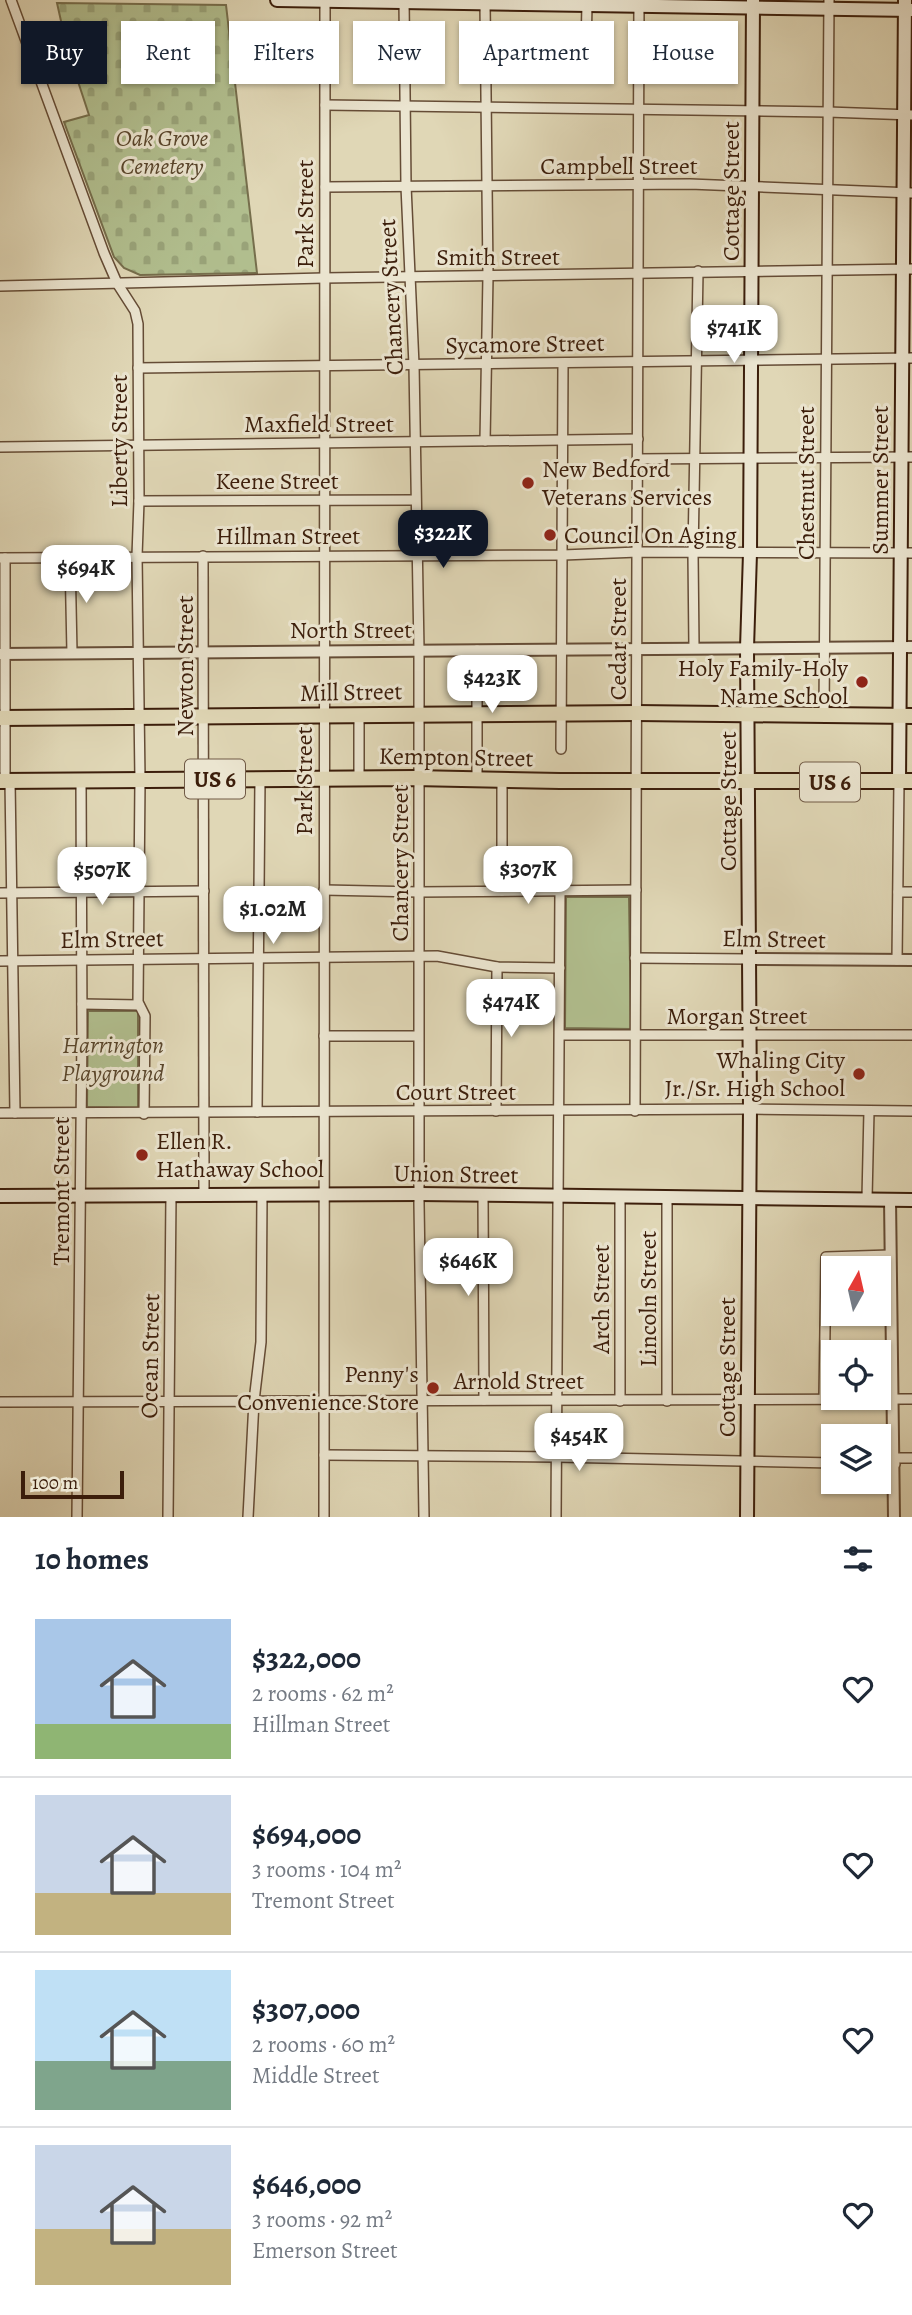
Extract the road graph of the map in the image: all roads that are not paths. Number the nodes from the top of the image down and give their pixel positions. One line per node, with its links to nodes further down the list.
1 (11, 0): 37 (street, Liberty Street)
2 (277, 0): 3 (main road)
3 (317, 1): 4 (main road); 14 (street, Park Street)
4 (404, 1): 5 (main road); 15 (street, Chancery Street)
5 (485, 1): 6 (main road); 16 (street)
6 (561, 2): 10 (main road)
7 (639, 2): 8 (main road); 10 (main road); 17 (street, Cedar Street)
8 (695, 2): 9 (main road)
9 (753, 3): 11 (main road); 18 (main road, Cottage Street)
10 (587, 4): 13 (street)
11 (829, 4): 12 (main road); 19 (street, Chestnut Street)
12 (907, 6): 20 (main road, Summer Street)
13 (587, 21)
14 (325, 106): 15 (street); 24 (street, Park Street)
15 (405, 107): 16 (street); 23 (street, Chancery Street)
16 (486, 107): 17 (street); 21 (street)
17 (639, 110): 18 (street); 22 (street, Cedar Street)
18 (753, 111): 19 (street); 25 (main road, Cottage Street)
19 (828, 112): 20 (street); 26 (street, Chestnut Street)
20 (908, 115): 27 (main road, Summer Street)
21 (487, 184): 22 (street, Campbell Street); 23 (street, Campbell Street); 34 (street)
22 (640, 184): 25 (street, Campbell Street); 33 (street, Cedar Street)
23 (405, 186): 24 (street, Campbell Street); 35 (street, Chancery Street)
24 (325, 187): 36 (street, Park Street)
25 (752, 187): 26 (street, Campbell Street); 32 (main road, Cottage Street)
26 (827, 190): 27 (street, Campbell Street); 31 (street, Chestnut Street)
27 (908, 192): 28 (main road, Summer Street)
28 (908, 236): 29 (main road, Summer Street)
29 (907, 269): 31 (street, Smith Street); 39 (main road, Summer Street)
30 (698, 271): 32 (street, Smith Street); 33 (street, Smith Street); 43 (street)
31 (827, 271): 32 (street, Smith Street); 41 (street, Chestnut Street)
32 (751, 272): 40 (main road, Cottage Street)
33 (640, 273): 34 (street, Smith Street); 42 (street, Cedar Street)
34 (488, 276): 35 (street, Smith Street); 44 (street)
35 (410, 277): 36 (street, Smith Street); 46 (street, Chancery Street)
36 (324, 278): 37 (street, Smith Street); 47 (street, Park Street)
37 (117, 283): 38 (street, Smith Street); 48 (street, Liberty Street)
38 (0, 286)
39 (907, 358): 41 (street, Sycamore Street); 56 (main road, Summer Street)
40 (751, 359): 41 (street, Sycamore Street); 43 (street, Sycamore Street); 57 (main road, Cottage Street)
41 (826, 360): 58 (street, Chestnut Street)
42 (638, 361): 43 (street, Sycamore Street); 45 (street, Sycamore Street); 49 (street, Cedar Street)
43 (696, 361): 60 (street)
44 (486, 363): 45 (street, Sycamore Street); 46 (street, Sycamore Street); 50 (street)
45 (563, 363): 51 (street)
46 (414, 365): 47 (street, Sycamore Street); 53 (street, Chancery Street)
47 (324, 366): 48 (street, Sycamore Street); 52 (street, Park Street)
48 (138, 368): 54 (street, Liberty Street)
49 (638, 439): 51 (street, Maxfield Street); 59 (street, Cedar Street)
50 (485, 440): 51 (street, Maxfield Street); 53 (street, Maxfield Street)
51 (562, 440): 70 (street)
52 (324, 442): 53 (street, Maxfield Street); 54 (street, Maxfield Street); 61 (street, Park Street)
53 (415, 442): 62 (street, Chancery Street)
54 (138, 444): 55 (street, Maxfield Street); 63 (street, Liberty Street)
55 (0, 447)
56 (907, 457): 58 (street); 67 (main road, Summer Street)
57 (750, 458): 58 (street); 60 (street); 66 (main road, Cottage Street)
58 (825, 458): 65 (street, Chestnut Street)
59 (638, 459): 60 (street); 64 (street, Cedar Street)
60 (695, 459): 68 (street)
61 (323, 500): 62 (street, Keene Street); 63 (street, Keene Street); 73 (street, Park Street)
62 (415, 500): 69 (street, Chancery Street)
63 (139, 501): 71 (street, Liberty Street)
64 (638, 552): 68 (street, Hillman Street); 70 (street, Hillman Street); 81 (street, Cedar Street)
65 (824, 552): 66 (street, Hillman Street); 67 (street, Hillman Street); 76 (street, Chestnut Street)
66 (750, 553): 68 (street, Hillman Street); 79 (main road, Cottage Street)
67 (906, 553): 77 (main road, Summer Street)
68 (692, 554): 78 (street)
69 (417, 555): 70 (street, Hillman Street); 73 (street, Hillman Street); 82 (street, Chancery Street)
70 (563, 555): 80 (street)
71 (137, 556): 72 (street, Hillman Street); 74 (street, Hillman Street); 85 (street, Liberty Street)
72 (204, 556): 73 (street, Hillman Street); 86 (street, Newton Street)
73 (324, 556): 84 (street, Park Street)
74 (71, 557): 75 (street, Hillman Street); 88 (street)
75 (2, 558): 87 (street)
76 (825, 647): 77 (street, North Street); 79 (street, North Street); 96 (street, Chestnut Street)
77 (906, 647): 97 (main road, Summer Street)
78 (694, 648): 79 (street, North Street); 81 (street, North Street)
79 (747, 648): 91 (main road, Cottage Street)
80 (563, 649): 81 (street, North Street); 83 (street, North Street); 89 (street)
81 (637, 649): 90 (street, Cedar Street)
82 (419, 650): 83 (street, North Street); 84 (street, North Street); 95 (street, Chancery Street)
83 (477, 650): 92 (street)
84 (324, 651): 86 (street, North Street); 93 (street, Park Street)
85 (139, 652): 86 (street, North Street); 88 (street, North Street); 98 (street, Liberty Street)
86 (204, 652): 99 (street, Newton Street)
87 (3, 653): 88 (street, North Street); 100 (street)
88 (72, 653)
89 (561, 713): 90 (main road, Mill Street); 92 (main road, Mill Street); 101 (street)
90 (637, 713): 91 (main road, Mill Street); 112 (street, Cedar Street)
91 (748, 713): 96 (main road, Mill Street); 113 (main road, Cottage Street)
92 (477, 714): 95 (main road, Mill Street); 109 (street)
93 (324, 715): 94 (main road, Mill Street); 99 (main road, Mill Street); 102 (street, Park Street)
94 (359, 715): 95 (main road, Mill Street); 105 (street)
95 (419, 715): 106 (street, Chancery Street)
96 (824, 715): 97 (main road, Mill Street)
97 (906, 716): 114 (main road, Summer Street)
98 (140, 717): 99 (main road, Mill Street); 100 (main road, Mill Street); 108 (street, Liberty Street)
99 (204, 717): 103 (street, Newton Street)
100 (3, 718): 111 (street)
101 (561, 749)
102 (324, 778): 104 (main road, Kempton Street / US 6); 105 (main road, Kempton Street / US 6); 115 (street, Park Street)
103 (204, 779): 104 (main road, Kempton Street / US 6); 108 (main road, Kempton Street / US 6); 117 (street, Newton Street)
104 (260, 779): 131 (street)
105 (359, 779): 106 (main road, Kempton Street / US 6)
106 (420, 779): 109 (main road, Kempton Street / US 6); 122 (street, Chancery Street)
107 (81, 780): 108 (main road, Kempton Street / US 6); 111 (main road, Kempton Street / US 6); 120 (street, Tremont Street)
108 (140, 780): 121 (street, Liberty Street)
109 (477, 780): 110 (main road, Kempton Street / US 6)
110 (502, 780): 112 (main road, Kempton Street / US 6); 118 (street)
111 (5, 781): 126 (street)
112 (636, 781): 113 (main road, Kempton Street / US 6); 116 (street, Cedar Street)
113 (748, 781): 114 (main road, Kempton Street / US 6); 132 (main road, Cottage Street)
114 (906, 781): 123 (street, Summer Street)
115 (324, 890): 122 (street); 128 (street, Park Street)
116 (636, 890): 119 (street); 129 (street, Cedar Street)
117 (204, 891): 121 (street); 130 (street, Newton Street)
118 (502, 891): 119 (street); 122 (street)
119 (560, 891): 140 (street)
120 (81, 892): 121 (street); 126 (street); 133 (street, Tremont Street)
121 (139, 892): 134 (street, Liberty Street)
122 (419, 892): 127 (street, Chancery Street)
123 (898, 892): 124 (street); 135 (street, Summer Street)
124 (912, 892)
125 (0, 893): 126 (street)
126 (12, 893): 138 (street)
127 (419, 956): 128 (street, Elm Street); 139 (street, Elm Street); 148 (street, Chancery Street)
128 (324, 958): 131 (street, Elm Street); 147 (street, Park Street)
129 (635, 958): 132 (street, Elm Street); 144 (street, Cedar Street)
130 (204, 959): 131 (street, Elm Street); 134 (street, Elm Street); 162 (street, Newton Street)
131 (258, 959): 155 (street)
132 (749, 959): 135 (street, Elm Street); 145 (main road, Cottage Street)
133 (82, 960): 134 (street, Elm Street); 138 (street, Elm Street); 141 (street, Tremont Street)
134 (138, 960): 142 (street, Liberty Street)
135 (897, 960): 136 (street, Elm Street)
136 (912, 960)
137 (0, 961): 138 (street, Elm Street)
138 (13, 961): 158 (street)
139 (497, 967): 140 (street, Elm Street); 150 (street)
140 (560, 968): 143 (street)
141 (82, 1004): 142 (street); 159 (street, Tremont Street)
142 (139, 1005): 161 (street, Liberty Street)
143 (561, 1035): 144 (street, Morgan Street); 151 (street)
144 (635, 1035): 145 (street, Morgan Street); 152 (street, Cedar Street)
145 (750, 1035): 146 (street, Morgan Street); 149 (main road, Cottage Street)
146 (912, 1035)
147 (324, 1036): 148 (street); 160 (street, Park Street)
148 (418, 1036): 156 (street, Chancery Street)
149 (750, 1109): 152 (street, Court Street); 153 (street, Court Street); 174 (main road, Cottage Street)
150 (496, 1111): 151 (street, Court Street); 156 (street, Court Street)
151 (558, 1111): 152 (street, Court Street); 171 (street)
152 (635, 1111)
153 (869, 1111): 154 (street, Court Street); 175 (street)
154 (912, 1111)
155 (257, 1112): 160 (street, Court Street); 162 (street, Court Street)
156 (419, 1112): 160 (street, Court Street); 164 (street, Chancery Street)
157 (0, 1113): 158 (street, Court Street)
158 (15, 1113): 159 (street, Court Street)
159 (80, 1113): 161 (street, Court Street); 165 (street, Tremont Street)
160 (324, 1113): 163 (street, Park Street)
161 (144, 1114): 162 (street, Court Street)
162 (205, 1114): 167 (street, Newton Street)
163 (324, 1194): 164 (main road, Union Street); 168 (main road, Union Street); 187 (street, Park Street)
164 (419, 1194): 169 (main road, Union Street); 188 (street, Chancery Street)
165 (80, 1195): 166 (main road, Union Street); 170 (main road, Union Street); 194 (street, Tremont Street)
166 (171, 1195): 167 (main road, Union Street); 185 (street, Ocean Street)
167 (204, 1195): 168 (main road, Union Street)
168 (262, 1195): 186 (street)
169 (483, 1195): 171 (main road, Union Street); 189 (street)
170 (0, 1196)
171 (558, 1196): 172 (main road, Union Street); 181 (street)
172 (620, 1197): 173 (main road, Union Street); 190 (street, Arch Street)
173 (667, 1197): 174 (main road, Union Street); 191 (street, Lincoln Street)
174 (749, 1197): 175 (main road, Union Street); 182 (main road, Cottage Street)
175 (867, 1198): 176 (main road, Union Street)
176 (890, 1199): 177 (main road, Union Street); 178 (street)
177 (912, 1200)
178 (890, 1255): 179 (street); 184 (street)
179 (825, 1340)
180 (912, 1399): 184 (street, Arnold Street)
181 (556, 1400): 189 (street, Arnold Street); 190 (street, Arnold Street); 197 (street)
182 (748, 1400): 191 (street, Arnold Street); 192 (street, Arnold Street); 200 (main road, Cottage Street)
183 (891, 1400): 184 (street, Arnold Street)
184 (894, 1400): 199 (street)
185 (169, 1401): 186 (street, Arnold Street); 194 (street, Arnold Street); 204 (street, Ocean Street)
186 (254, 1401): 187 (street, Arnold Street); 205 (street)
187 (324, 1401): 188 (street, Arnold Street); 195 (street, Park Street)
188 (423, 1401): 189 (street, Arnold Street); 196 (street, Chancery Street)
189 (484, 1401)
190 (620, 1401): 191 (street, Arnold Street)
191 (667, 1401)
192 (821, 1401)
193 (0, 1402): 194 (street, Arnold Street)
194 (78, 1402): 203 (street, Tremont Street)
195 (324, 1455): 196 (street); 206 (street, Park Street)
196 (423, 1455): 197 (street); 207 (street, Chancery Street)
197 (557, 1457): 200 (street); 208 (street)
198 (912, 1458): 199 (street)
199 (895, 1461): 201 (street); 210 (street)
200 (747, 1462): 202 (street); 209 (main road, Cottage Street)
201 (891, 1462)
202 (821, 1464)
203 (77, 1517)
204 (168, 1517)
205 (248, 1517)
206 (324, 1517)
207 (424, 1517)
208 (556, 1517)
209 (747, 1517)
210 (894, 1517)

